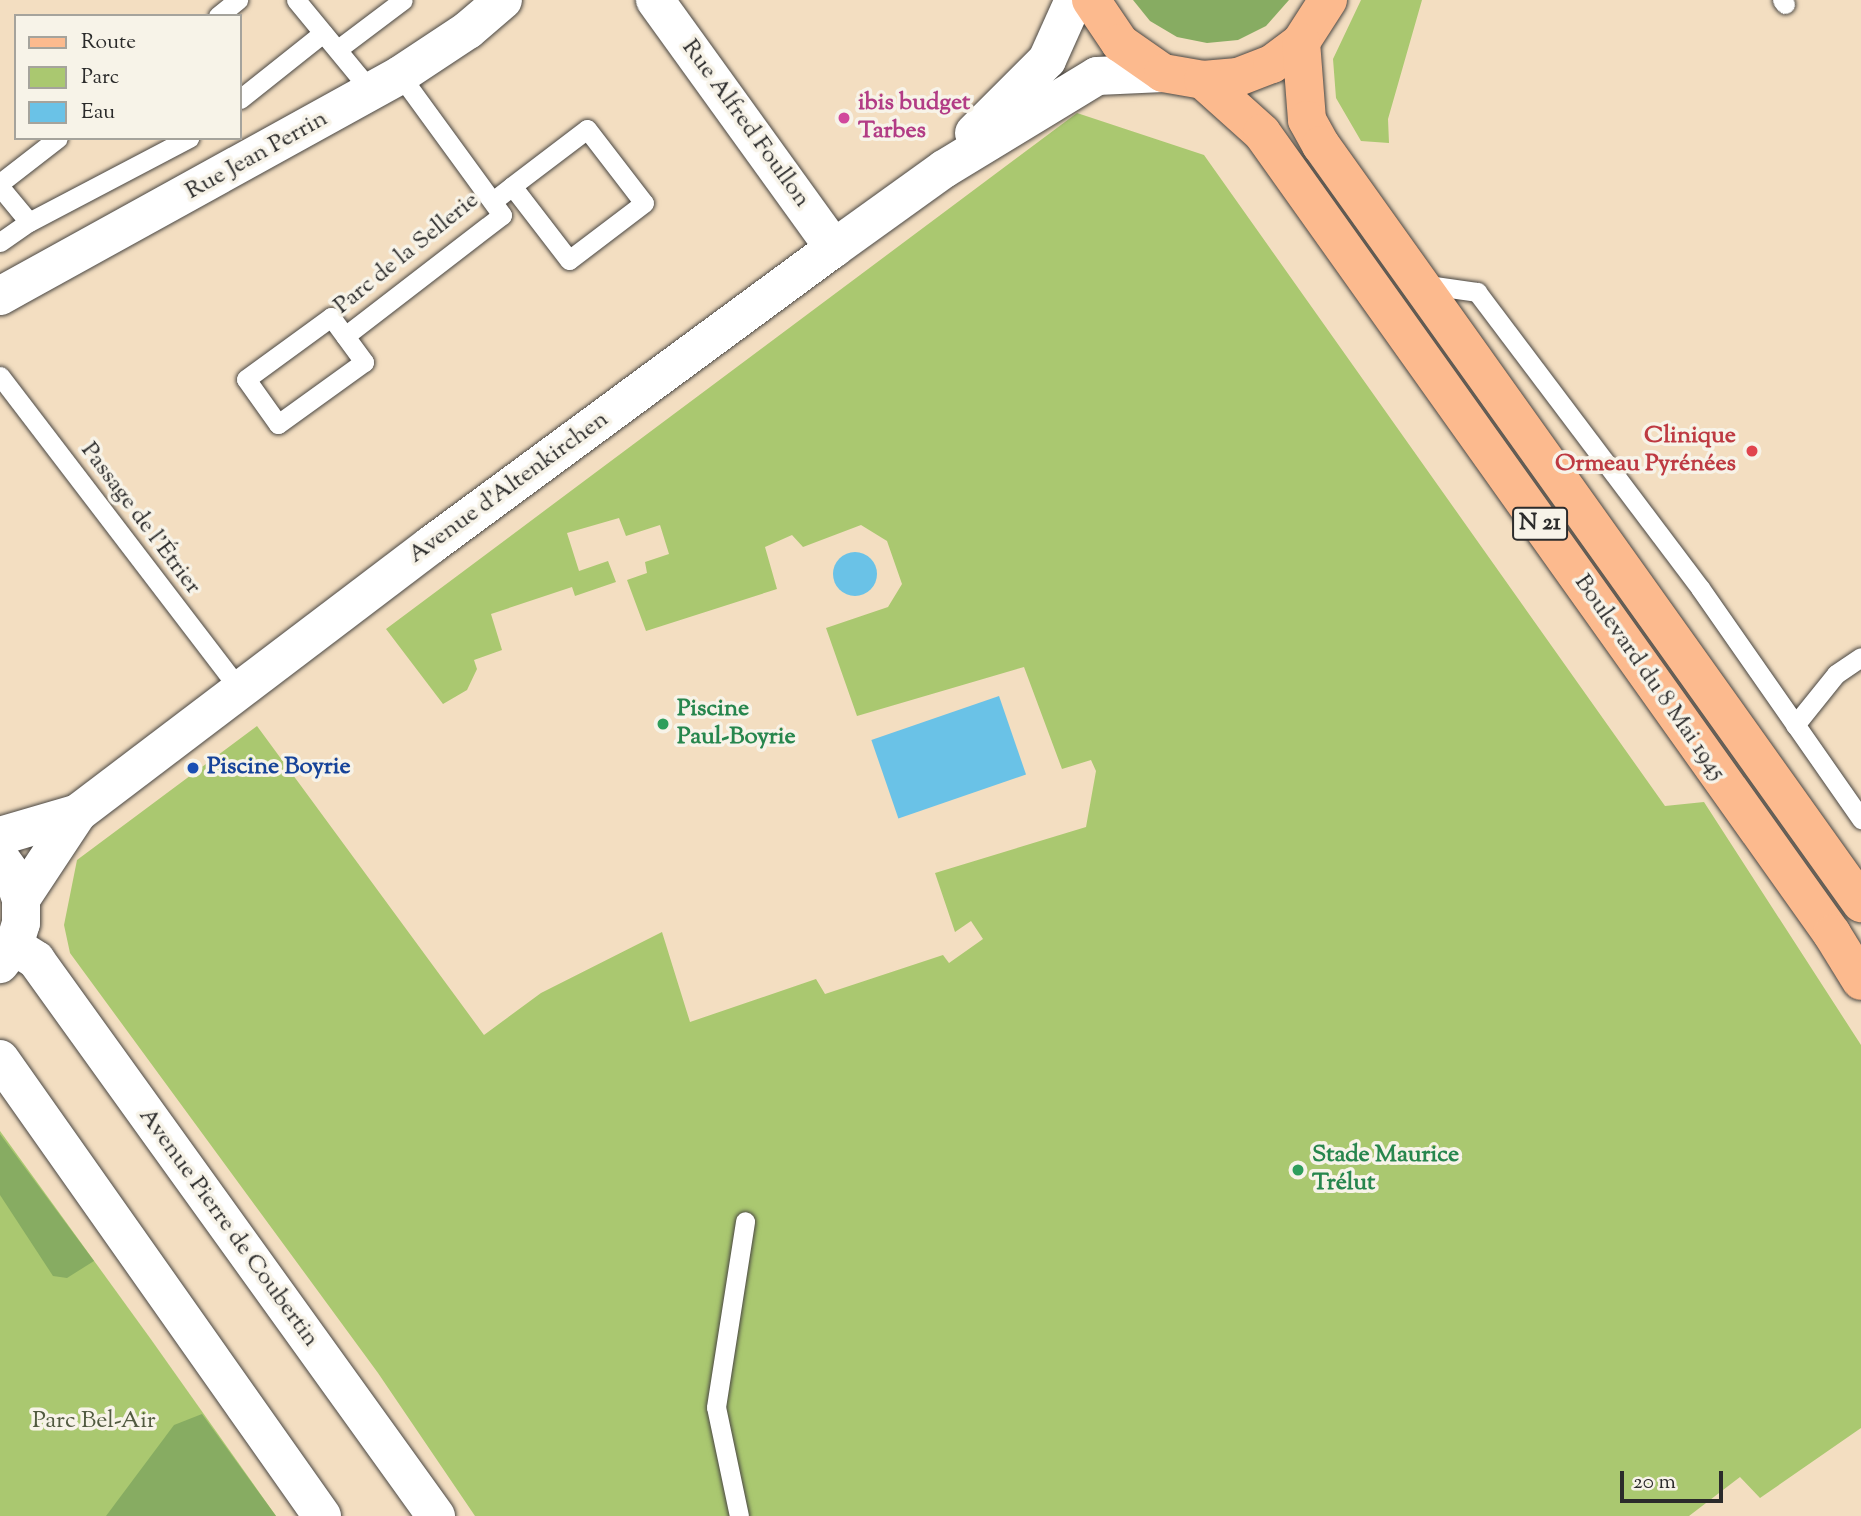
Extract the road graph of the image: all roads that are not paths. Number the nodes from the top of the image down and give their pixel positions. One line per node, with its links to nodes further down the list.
1 (238, 0): 9 (lane)
2 (296, 0): 10 (lane, Parc de la Sellerie)
3 (403, 0): 12 (lane)
4 (503, 0): 15 (street, Rue Jean Perrin)
5 (655, 0): 25 (street, Rue Alfred Foullon)
6 (1074, 0): 19 (street, Avenue d'Altenkirchen)
7 (1091, 0): 13 (main road)
8 (1328, 0): 11 (main road)
9 (220, 14)
10 (323, 33): 12 (lane, Parc de la Sellerie); 16 (lane)
11 (1301, 42): 14 (main road); 26 (main road, Boulevard du 8 Mai 1945 / N 21)
12 (338, 49): 15 (lane, Parc de la Sellerie)
13 (1163, 73): 14 (main road); 19 (street, Avenue d'Altenkirchen)
14 (1203, 80): 40 (main road, Boulevard du 8 Mai 1945 / N 21)
15 (386, 83): 22 (lane, Parc de la Sellerie); 27 (street, Rue Jean Perrin)
16 (242, 97)
17 (56, 140): 20 (lane)
18 (185, 140): 23 (lane)
19 (944, 169): 25 (street, Avenue d'Altenkirchen)
20 (0, 185): 23 (lane)
21 (512, 186): 21 (lane); 22 (lane)
22 (493, 201): 28 (lane, Parc de la Sellerie)
23 (29, 222): 24 (lane)
24 (0, 242)
25 (834, 248): 31 (street, Avenue d'Altenkirchen)
26 (1420, 284): 32 (lane); 38 (main road, Boulevard du 8 Mai 1945 / N 21)
27 (0, 296)
28 (345, 336): 28 (lane, Parc de la Sellerie)
29 (0, 376): 31 (lane, Passage de l'Étrier)
30 (1861, 657): 32 (lane)
31 (241, 691): 33 (street, Avenue d'Altenkirchen)
32 (1795, 725): 34 (lane)
33 (78, 813): 35 (street, Avenue d'Altenkirchen); 37 (street, Avenue d'Altenkirchen)
34 (1861, 820)
35 (0, 836)
36 (0, 858): 37 (street)
37 (21, 899): 39 (street)
38 (1861, 903)
39 (7, 955): 44 (street, Avenue Pierre de Coubertin)
40 (1861, 981)
41 (0, 1059): 43 (street)
42 (745, 1221): 45 (lane)
43 (322, 1516)
44 (436, 1516)
45 (739, 1516)

